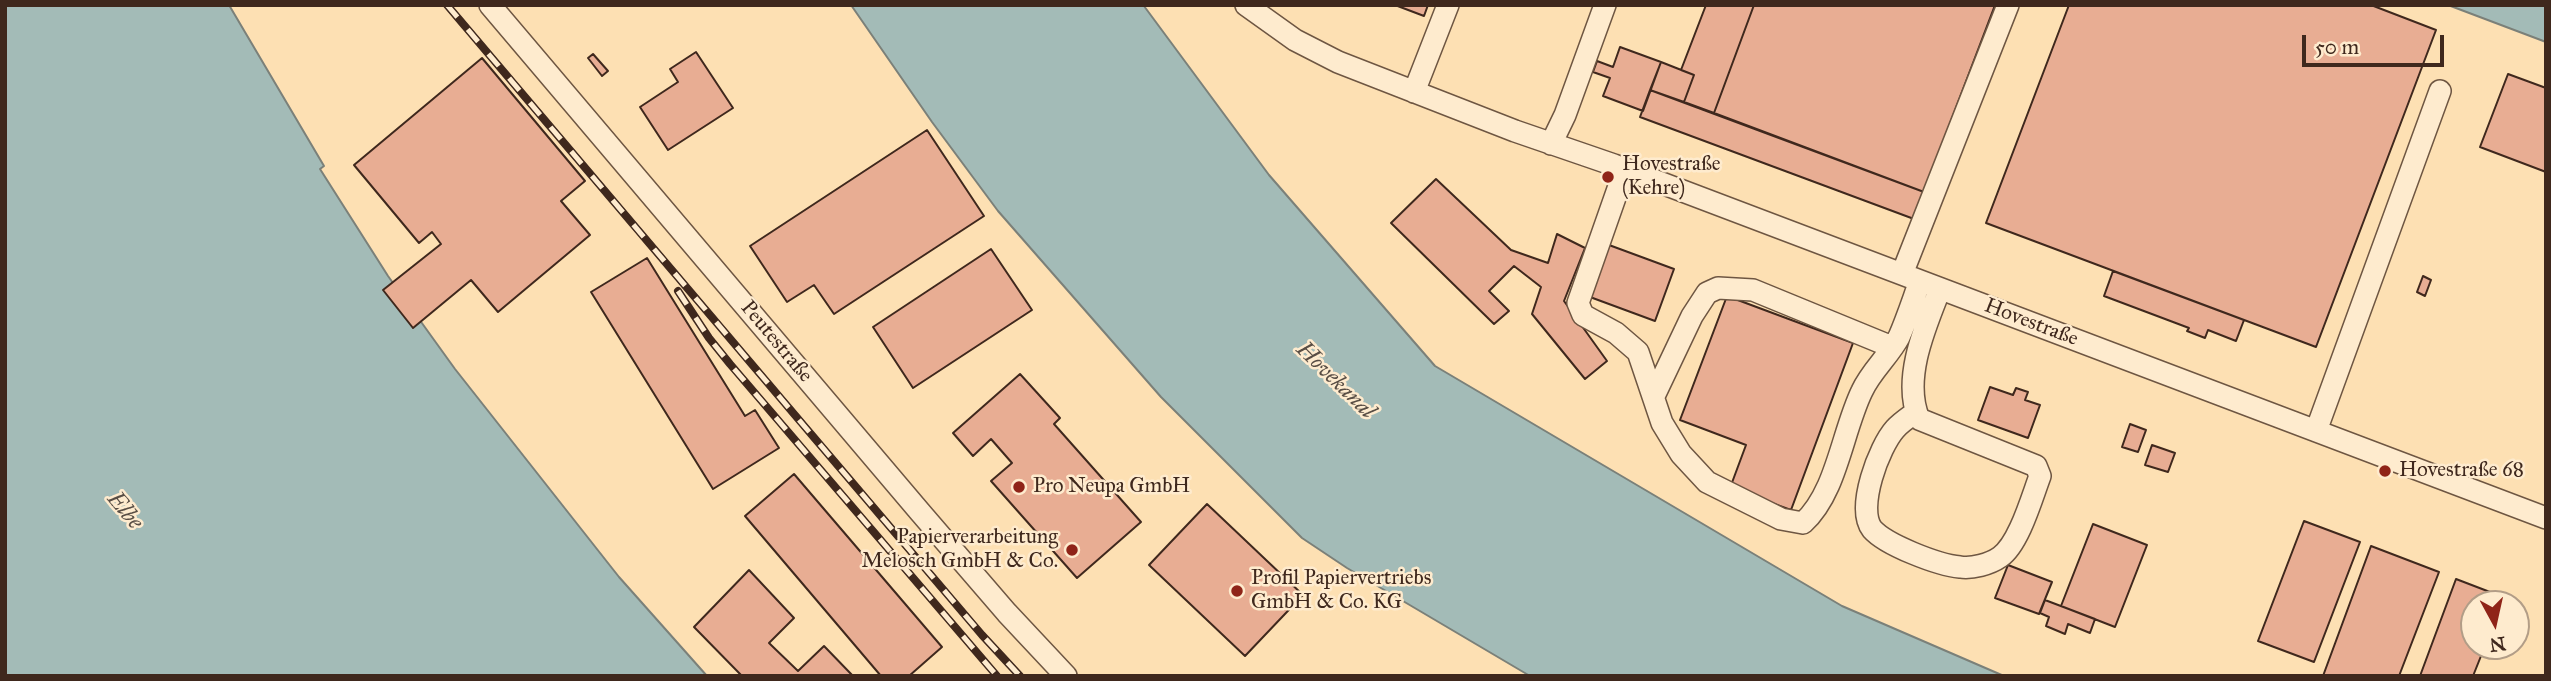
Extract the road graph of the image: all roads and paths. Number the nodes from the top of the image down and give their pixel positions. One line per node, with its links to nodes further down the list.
1 (490, 5): 17 (street, Peutestraße)
2 (1246, 5): 7 (street, Hovestraße)
3 (1447, 5): 7 (street)
4 (1605, 5): 8 (street)
5 (2008, 5): 10 (street)
6 (2440, 91): 15 (street)
7 (1414, 92): 8 (street, Hovestraße)
8 (1551, 144): 9 (street, Hovestraße)
9 (1625, 169): 10 (street, Hovestraße); 13 (street)
10 (1911, 278): 11 (street, Hovestraße); 12 (street)
11 (1940, 289): 14 (street); 15 (street, Hovestraße)
12 (1892, 347): 13 (street); 13 (street)
13 (1654, 396)
14 (1916, 412): 14 (street)
15 (2316, 431): 16 (street, Hovestraße)
16 (2546, 518)
17 (1066, 676)

